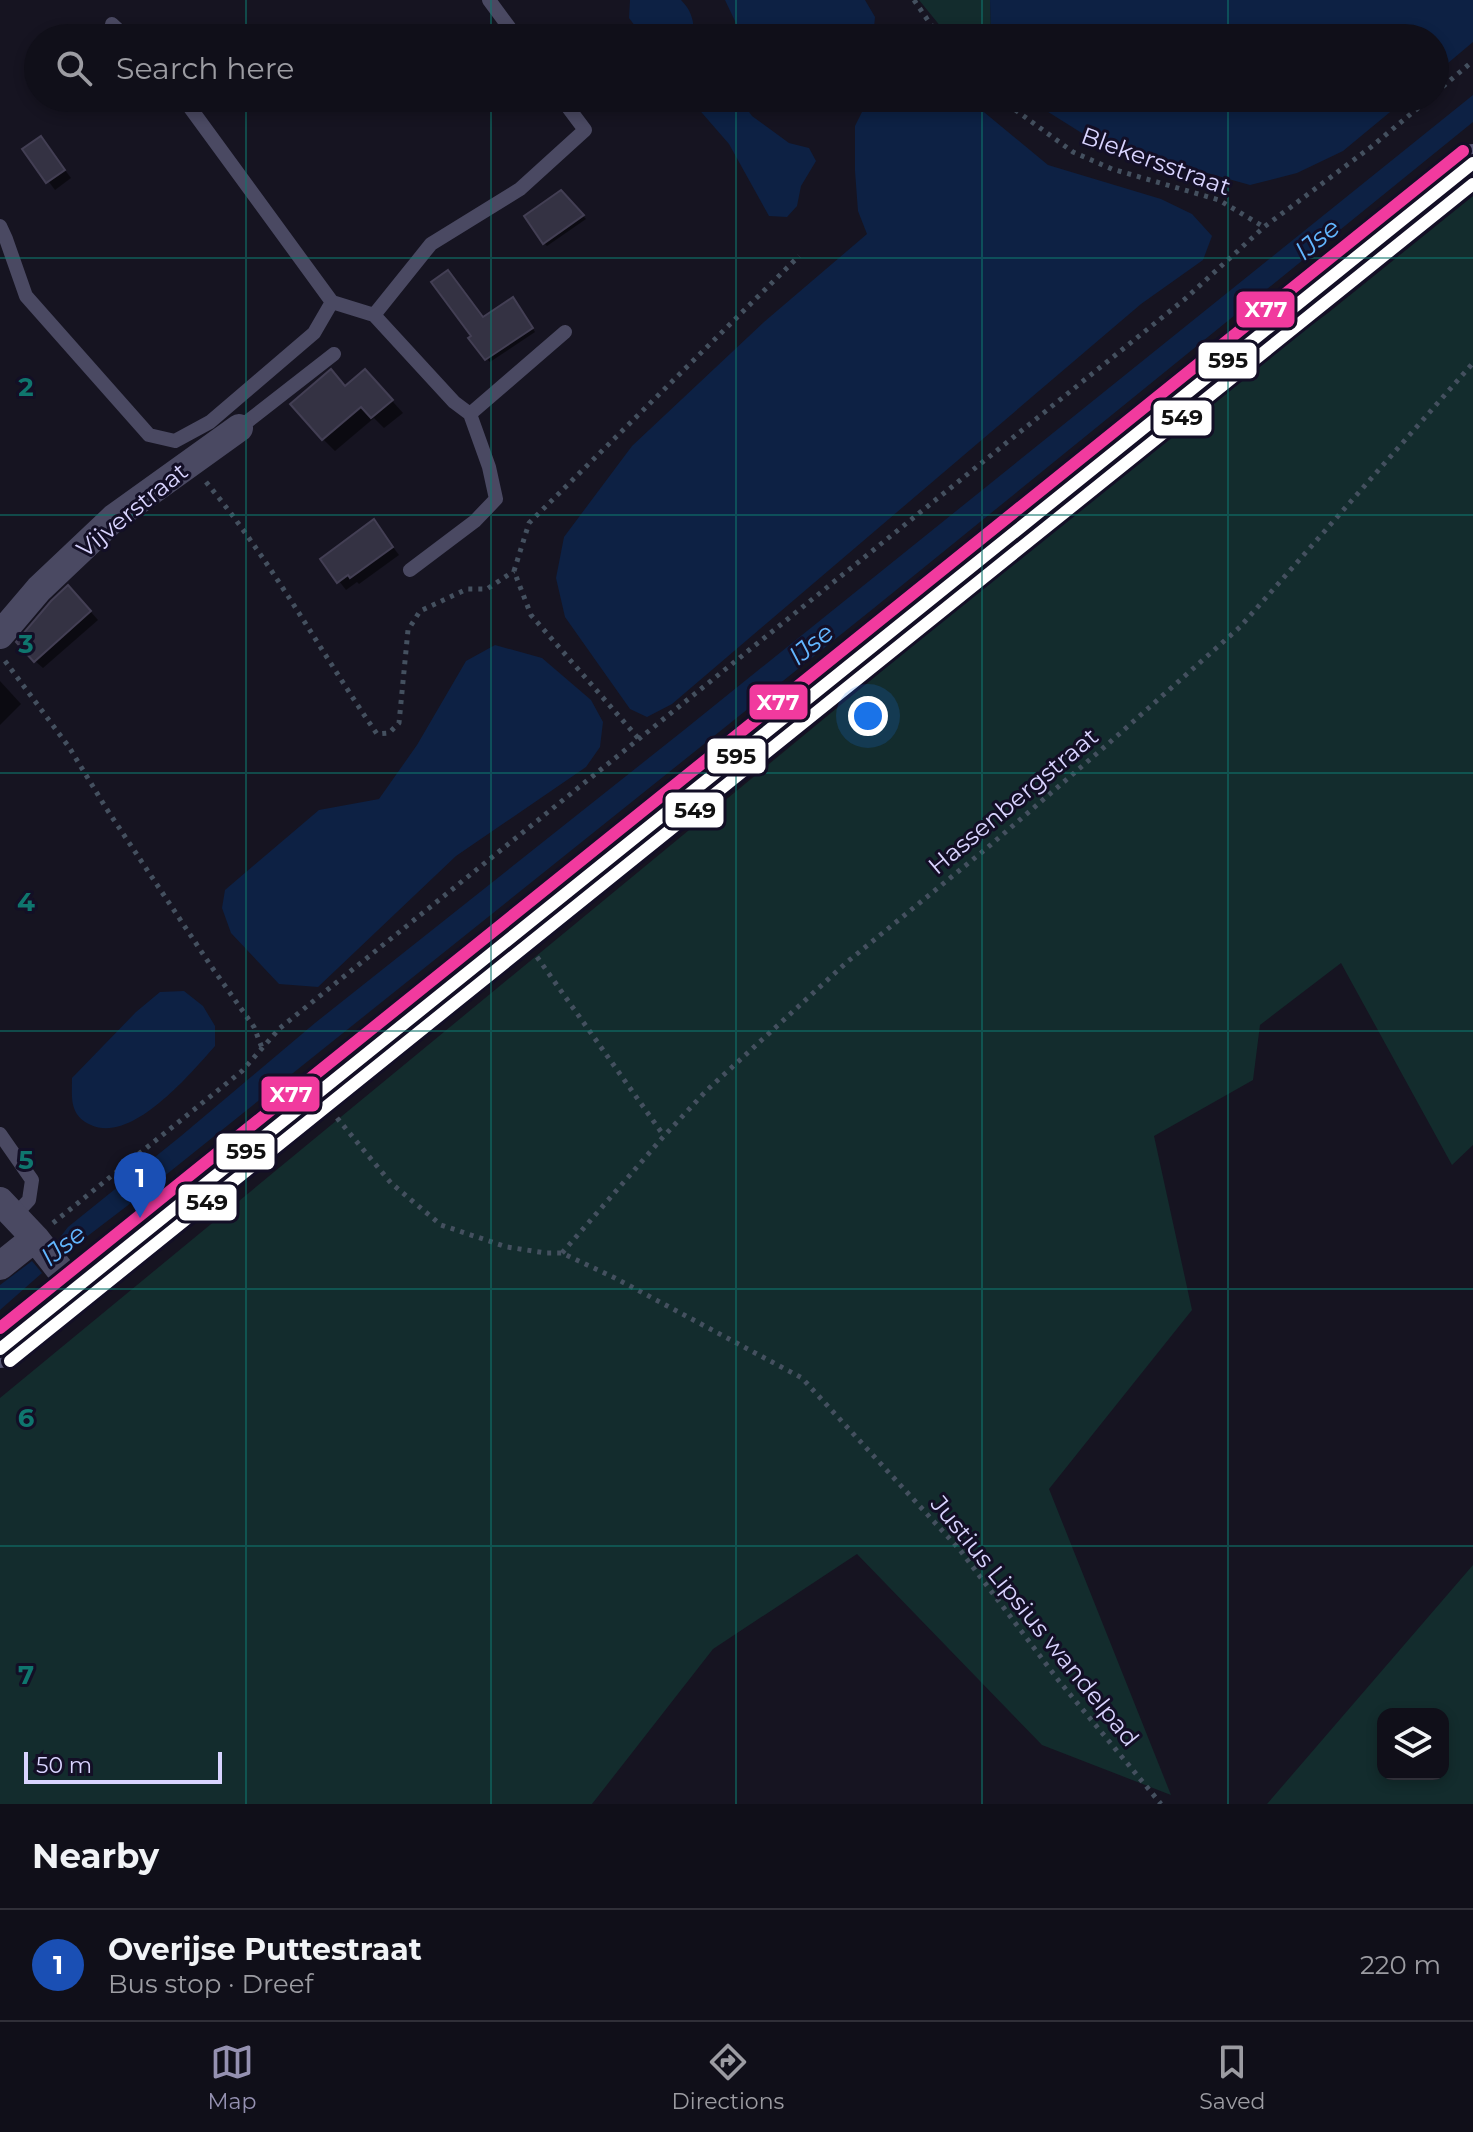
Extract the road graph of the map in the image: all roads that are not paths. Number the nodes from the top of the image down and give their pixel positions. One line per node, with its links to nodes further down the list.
1 (489, 0): 2 (lane)
2 (507, 24)
3 (193, 112): 7 (lane)
4 (572, 112): 8 (lane)
5 (1473, 163): 17 (main road)
6 (0, 226): 7 (lane)
7 (332, 302): 8 (lane)
8 (374, 315): 11 (lane)
9 (565, 332): 11 (lane)
10 (334, 354): 12 (lane)
11 (470, 414): 13 (lane)
12 (239, 428): 14 (street, Vijverstraat)
13 (410, 570)
14 (0, 635)
15 (0, 1134): 16 (lane)
16 (7, 1208): 17 (street)
17 (52, 1260): 18 (street); 19 (main road)
18 (0, 1266)
19 (0, 1349)

